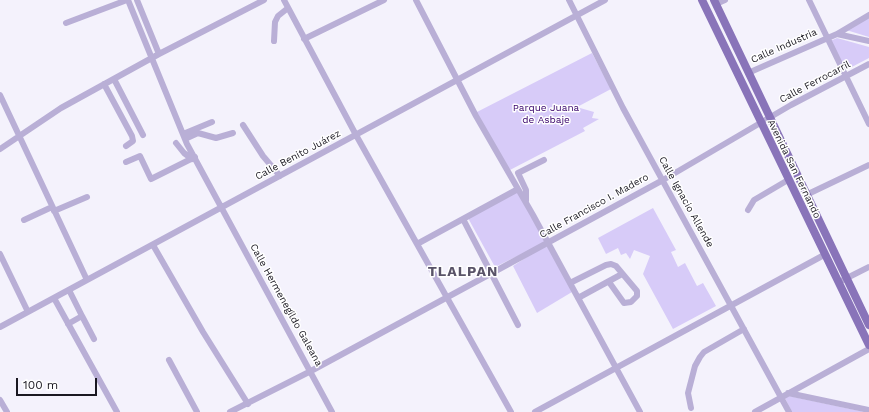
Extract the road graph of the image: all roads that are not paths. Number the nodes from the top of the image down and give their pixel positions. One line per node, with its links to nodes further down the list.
1 (127, 0): 15 (street, Calle Hermenegildo Galeana); 18 (street)
2 (137, 0): 14 (street)
3 (264, 0): 26 (street)
4 (284, 0): 13 (street)
5 (384, 0): 23 (street)
6 (416, 0): 32 (street)
7 (569, 0): 16 (street, Calle Ignacio Allende)
8 (605, 0): 16 (street, Calle Benito Juárez)
9 (702, 0): 37 (main road, Avenida San Fernando)
10 (725, 0): 12 (street)
11 (809, 0): 22 (street)
12 (715, 2): 29 (main road, Avenida San Fernando)
13 (288, 8): 23 (street); 24 (street)
14 (141, 9): 15 (street); 19 (street)
15 (133, 13): 20 (street, Calle Hermenegildo Galeana)
16 (578, 15): 32 (street, Calle Benito Juárez); 53 (street, Calle Ignacio Allende)
17 (869, 15): 21 (street)
18 (66, 23)
19 (146, 23): 20 (street); 26 (street)
20 (138, 26): 27 (street, Calle Hermenegildo Galeana)
21 (837, 34): 22 (street, Calle Industria); 25 (street)
22 (827, 37): 29 (street, Calle Industria); 30 (street)
23 (304, 39): 42 (street)
24 (274, 41)
25 (869, 42)
26 (159, 54): 27 (street)
27 (151, 58): 31 (street); 44 (street, Calle Hermenegildo Galeana)
28 (869, 64): 30 (street, Calle Ferrocarril)
29 (748, 73): 35 (main road, Avenida San Fernando)
30 (846, 76): 35 (street, Calle Ferrocarril); 38 (street)
31 (114, 79): 33 (street); 43 (street)
32 (458, 79): 42 (street, Calle Benito Juárez); 55 (street)
33 (104, 84): 41 (street); 43 (street)
34 (0, 95): 41 (street)
35 (770, 117): 37 (street, Calle Francisco I. Madero); 56 (main road, Avenida San Fernando)
36 (212, 122): 44 (street)
37 (761, 123): 53 (street, Calle Francisco I. Madero); 54 (main road, Avenida San Fernando)
38 (869, 124)
39 (243, 125): 52 (street)
40 (233, 133): 44 (street)
41 (18, 135): 47 (street); 60 (street)
42 (356, 135): 52 (street, Calle Benito Juárez); 65 (street)
43 (132, 136): 46 (street)
44 (184, 136): 48 (street, Calle Hermenegildo Galeana)
45 (176, 143): 48 (street)
46 (126, 146)
47 (0, 149)
48 (193, 158): 50 (street); 59 (street, Calle Hermenegildo Galeana)
49 (544, 160): 58 (street)
50 (126, 162)
51 (869, 165): 56 (street)
52 (280, 176): 59 (street, Calle Benito Juárez)
53 (662, 180): 64 (street, Calle Francisco I. Madero); 80 (street, Calle Ignacio Allende)
54 (788, 180): 61 (street); 68 (main road, Avenida San Fernando)
55 (518, 189): 58 (street); 62 (street)
56 (806, 195): 73 (main road, Avenida San Fernando)
57 (86, 197): 60 (street)
58 (526, 203): 64 (street)
59 (221, 208): 66 (street, Calle Benito Juárez); 93 (street, Calle Hermenegildo Galeana)
60 (53, 209): 63 (street); 72 (street)
61 (748, 210)
62 (463, 219): 65 (street); 70 (street)
63 (24, 220)
64 (548, 242): 70 (street, Calle Francisco I. Madero); 75 (street)
65 (417, 244): 77 (street)
66 (153, 245): 72 (street, Calle Benito Juárez); 97 (street)
67 (0, 254): 81 (street)
68 (824, 255): 73 (main road, Avenida San Fernando); 80 (street)
69 (869, 267): 73 (street)
70 (492, 273): 77 (street, Calle Francisco I. Madero); 84 (street)
71 (622, 274): 74 (street); 74 (street); 75 (street)
72 (87, 280): 76 (street, Calle Benito Juárez)
73 (842, 280): 85 (main road, Avenida San Fernando); 89 (main road, Avenida San Fernando)
74 (609, 282): 79 (street)
75 (570, 283): 79 (street)
76 (69, 290): 78 (street, Calle Benito Juárez); 82 (street)
77 (447, 297): 93 (street, Calle Francisco I. Madero); 105 (street)
78 (54, 298): 81 (street, Calle Benito Juárez); 83 (street)
79 (578, 298): 92 (street)
80 (731, 305): 87 (street, Calle Ignacio Allende); 92 (street)
81 (28, 312): 86 (street, Calle Benito Juárez)
82 (82, 316): 83 (street); 88 (street)
83 (68, 324): 101 (street)
84 (518, 325)
85 (869, 325)
86 (0, 327)
87 (744, 329): 95 (street, Calle Ignacio Allende); 98 (street)
88 (94, 339)
89 (869, 345)
90 (869, 349): 94 (street)
91 (169, 360): 102 (street)
92 (616, 368): 106 (street); 107 (street)
93 (311, 371): 97 (street, Calle Francisco I. Madero); 104 (street, Calle Hermenegildo Galeana)
94 (788, 393): 95 (street); 99 (street)
95 (781, 397): 108 (street); 109 (street, Calle Ignacio Allende)
96 (0, 400): 100 (street)
97 (248, 404): 103 (street, Calle Francisco I. Madero)
98 (691, 408)
99 (869, 410)
100 (6, 412)
101 (117, 412)
102 (197, 412)
103 (230, 412)
104 (332, 412)
105 (510, 412)
106 (535, 412)
107 (640, 412)
108 (755, 412)
109 (789, 412)

